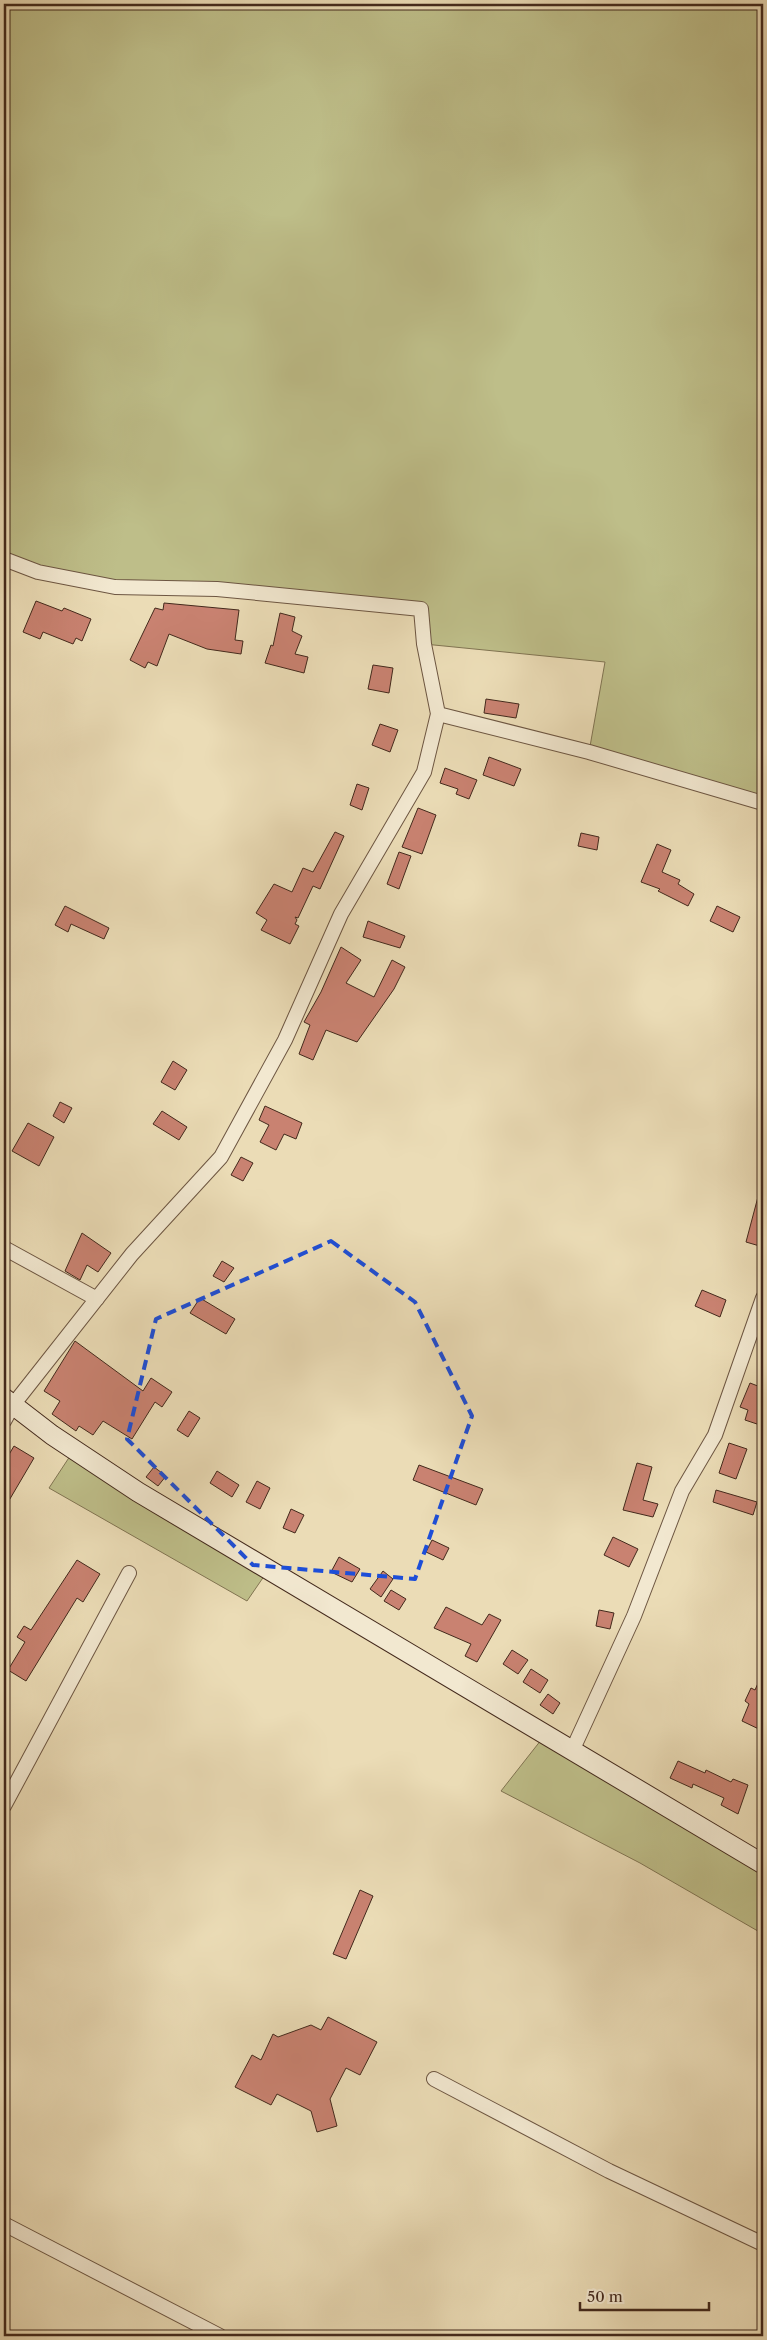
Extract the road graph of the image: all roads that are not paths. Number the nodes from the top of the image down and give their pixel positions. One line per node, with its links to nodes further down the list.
1 (4, 559): 2 (street)
2 (438, 714): 3 (street); 6 (street)
3 (763, 803)
4 (4, 1248): 6 (street)
5 (763, 1298): 9 (street)
6 (97, 1299): 7 (street)
7 (7, 1408): 9 (main road)
8 (129, 1573): 10 (street)
9 (572, 1751): 11 (main road)
10 (4, 1806)
11 (763, 1864)
12 (434, 2080): 14 (street)
13 (4, 2224): 15 (street)
14 (763, 2244)
15 (220, 2336)

